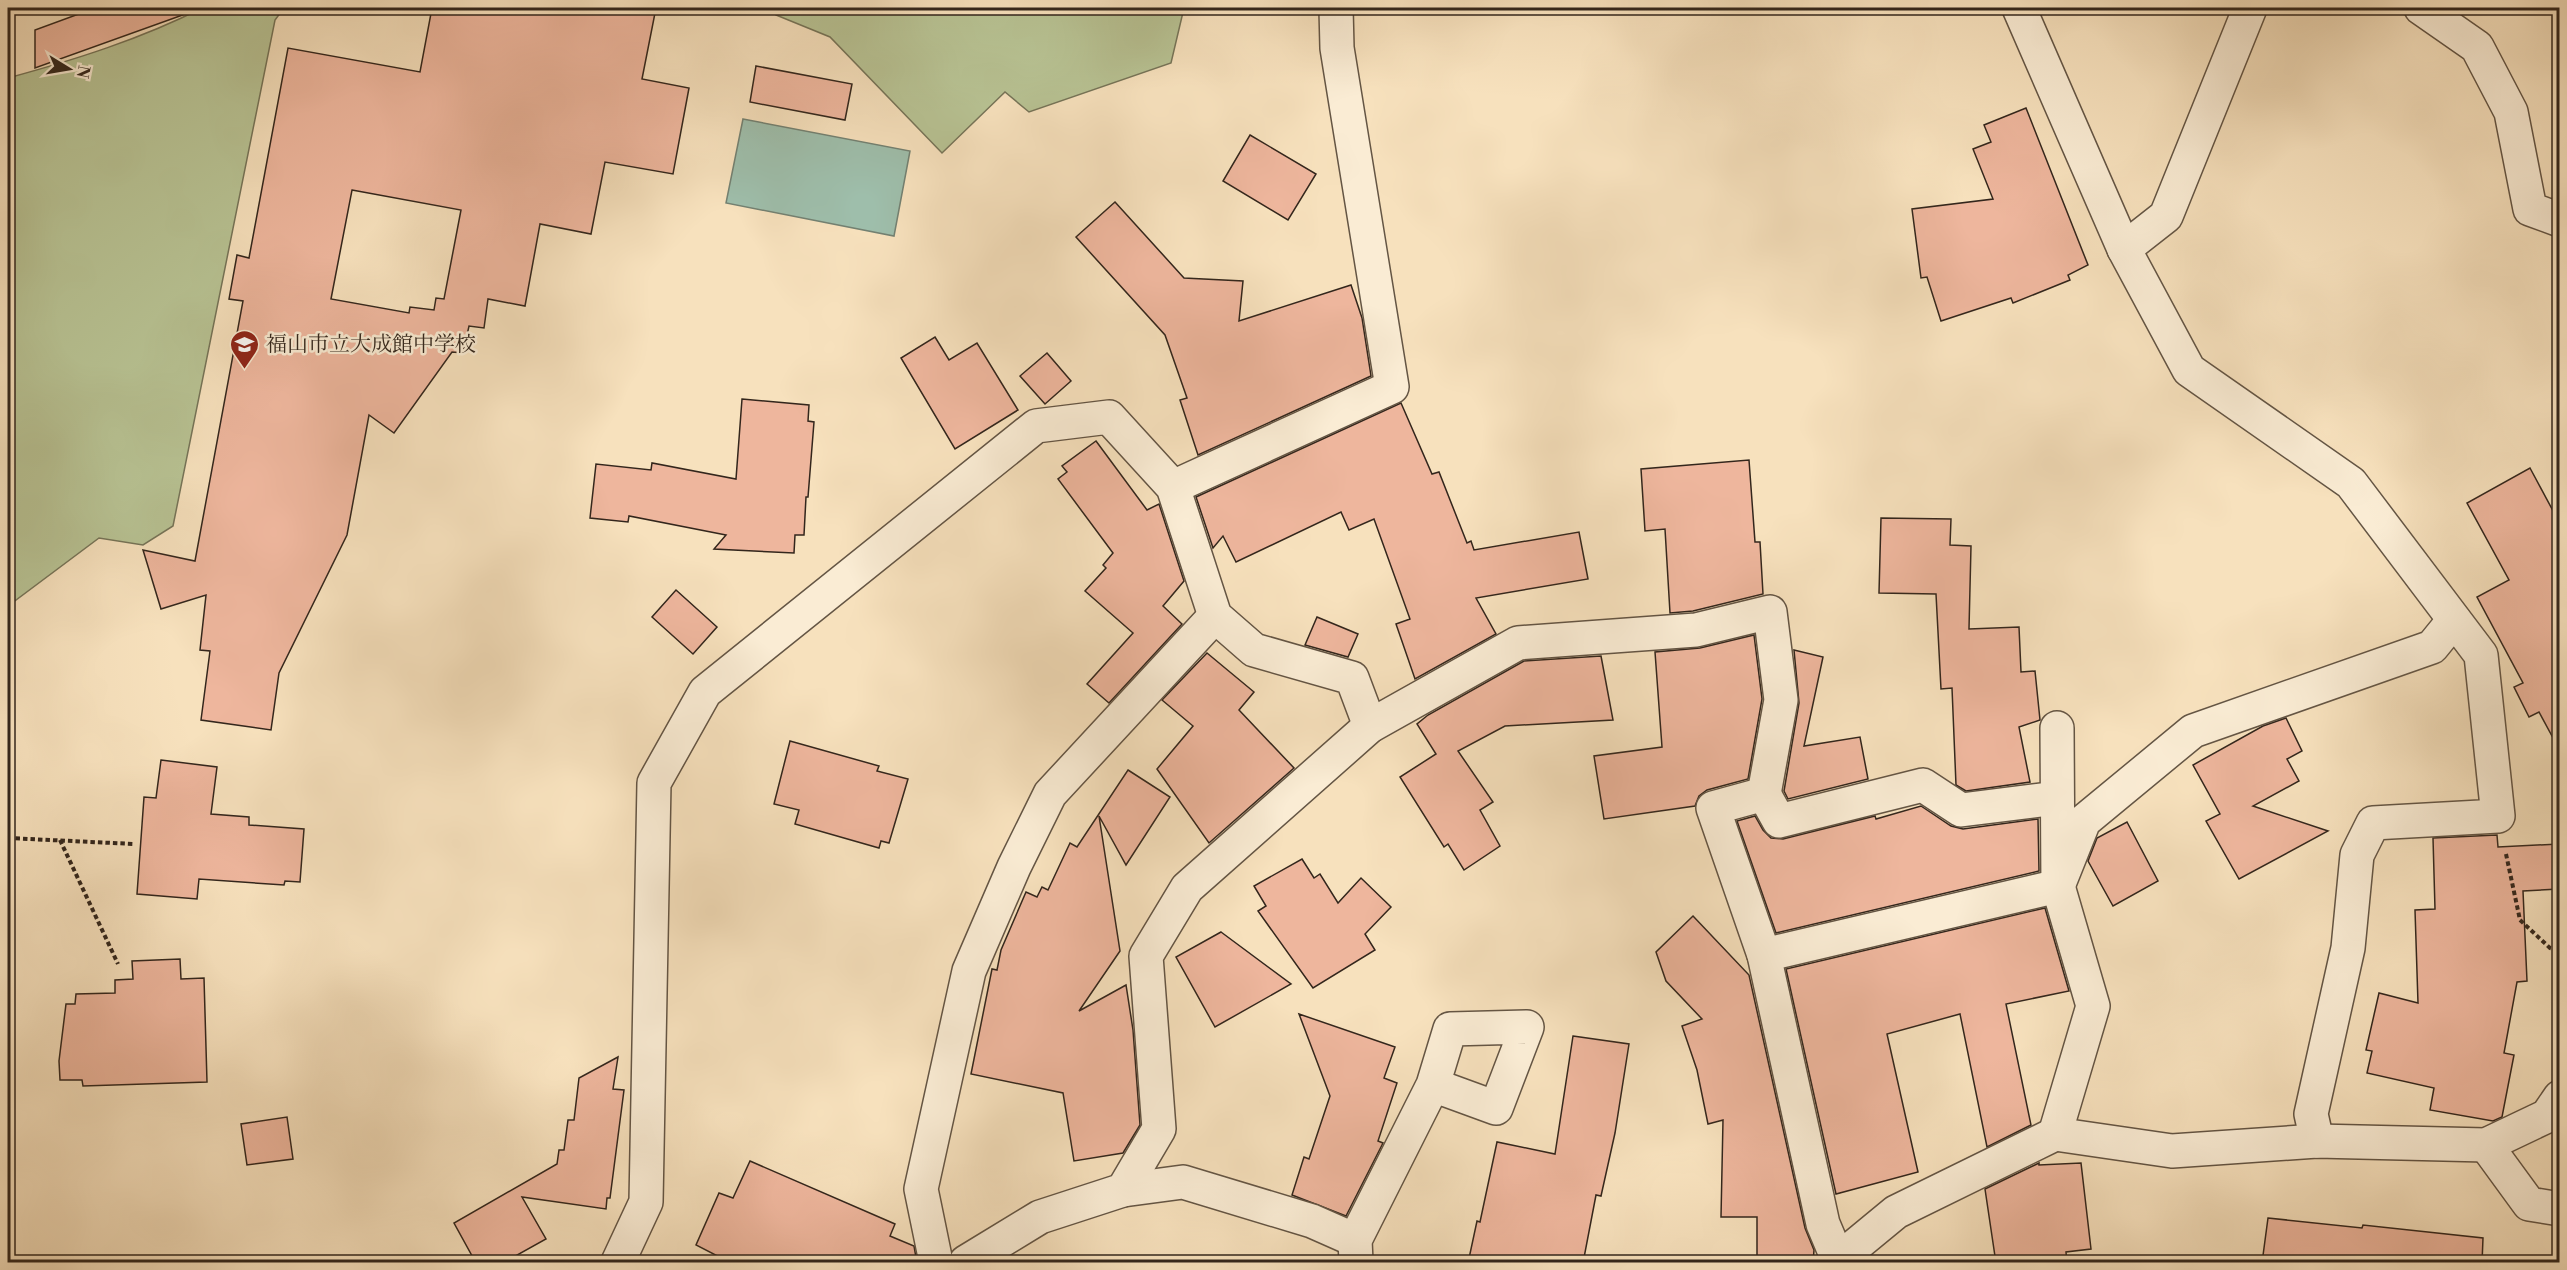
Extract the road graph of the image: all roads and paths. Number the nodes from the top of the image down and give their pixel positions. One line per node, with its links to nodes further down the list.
1 (1336, 8): 7 (street)
2 (2019, 8): 6 (street)
3 (2250, 8): 6 (street)
4 (2421, 8): 5 (street)
5 (2559, 220)
6 (2124, 249): 9 (street)
7 (1173, 487): 8 (street); 31 (street)
8 (1215, 616): 10 (street); 32 (street)
9 (2454, 620): 14 (street); 18 (street)
10 (1371, 726): 12 (street); 27 (street)
11 (2057, 728): 13 (street)
12 (1764, 794): 13 (street); 20 (street)
13 (2057, 798): 18 (street)
14 (2498, 816): 19 (path); 25 (street)
15 (8, 838): 16 (path)
16 (60, 840): 17 (path); 21 (path)
17 (134, 844)
18 (2058, 886): 20 (street); 24 (street)
19 (2559, 951)
20 (1764, 955): 30 (street)
21 (118, 964)
22 (1433, 1085): 29 (street)
23 (2555, 1111): 26 (street)
24 (2055, 1134): 25 (street); 30 (street)
25 (2317, 1141): 26 (street)
26 (2486, 1145): 28 (street)
27 (1124, 1190): 29 (street); 33 (street)
28 (2559, 1209)
29 (1355, 1251)
30 (1839, 1261)
31 (618, 1263)
32 (936, 1263)
33 (966, 1263)

